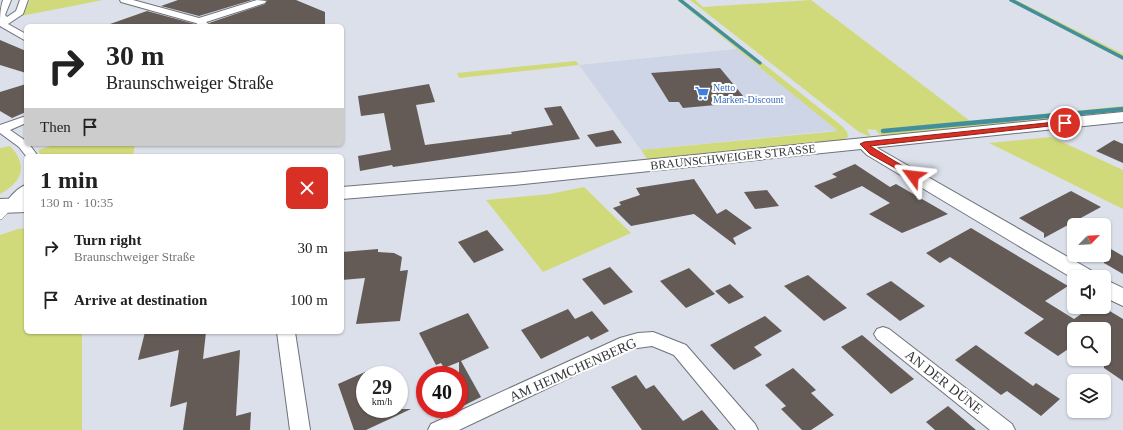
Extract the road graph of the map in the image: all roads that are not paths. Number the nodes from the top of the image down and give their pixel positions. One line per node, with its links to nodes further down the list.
1 (7, 0): 5 (street)
2 (24, 0): 5 (street)
3 (124, 0): 6 (street)
4 (262, 1): 6 (street)
5 (6, 21): 8 (street)
6 (199, 21): 7 (street)
7 (204, 24)
8 (24, 37)
9 (1123, 117): 12 (main road, BRAUNSCHWEIGER STRASSE)
10 (24, 120): 11 (street)
11 (1, 128): 13 (street)
12 (864, 144): 15 (main road, BRAUNSCHWEIGER STRASSE); 17 (street)
13 (24, 145)
14 (24, 191): 16 (street)
15 (344, 193)
16 (9, 208)
17 (1075, 270)
18 (1111, 291): 19 (street)
19 (1123, 298)
20 (286, 334): 22 (street)
21 (883, 334): 25 (street, AN DER DÜNE)
22 (300, 430)
23 (438, 430): 24 (street, AM HEIMCHENBERG)
24 (748, 430)
25 (1005, 430)

